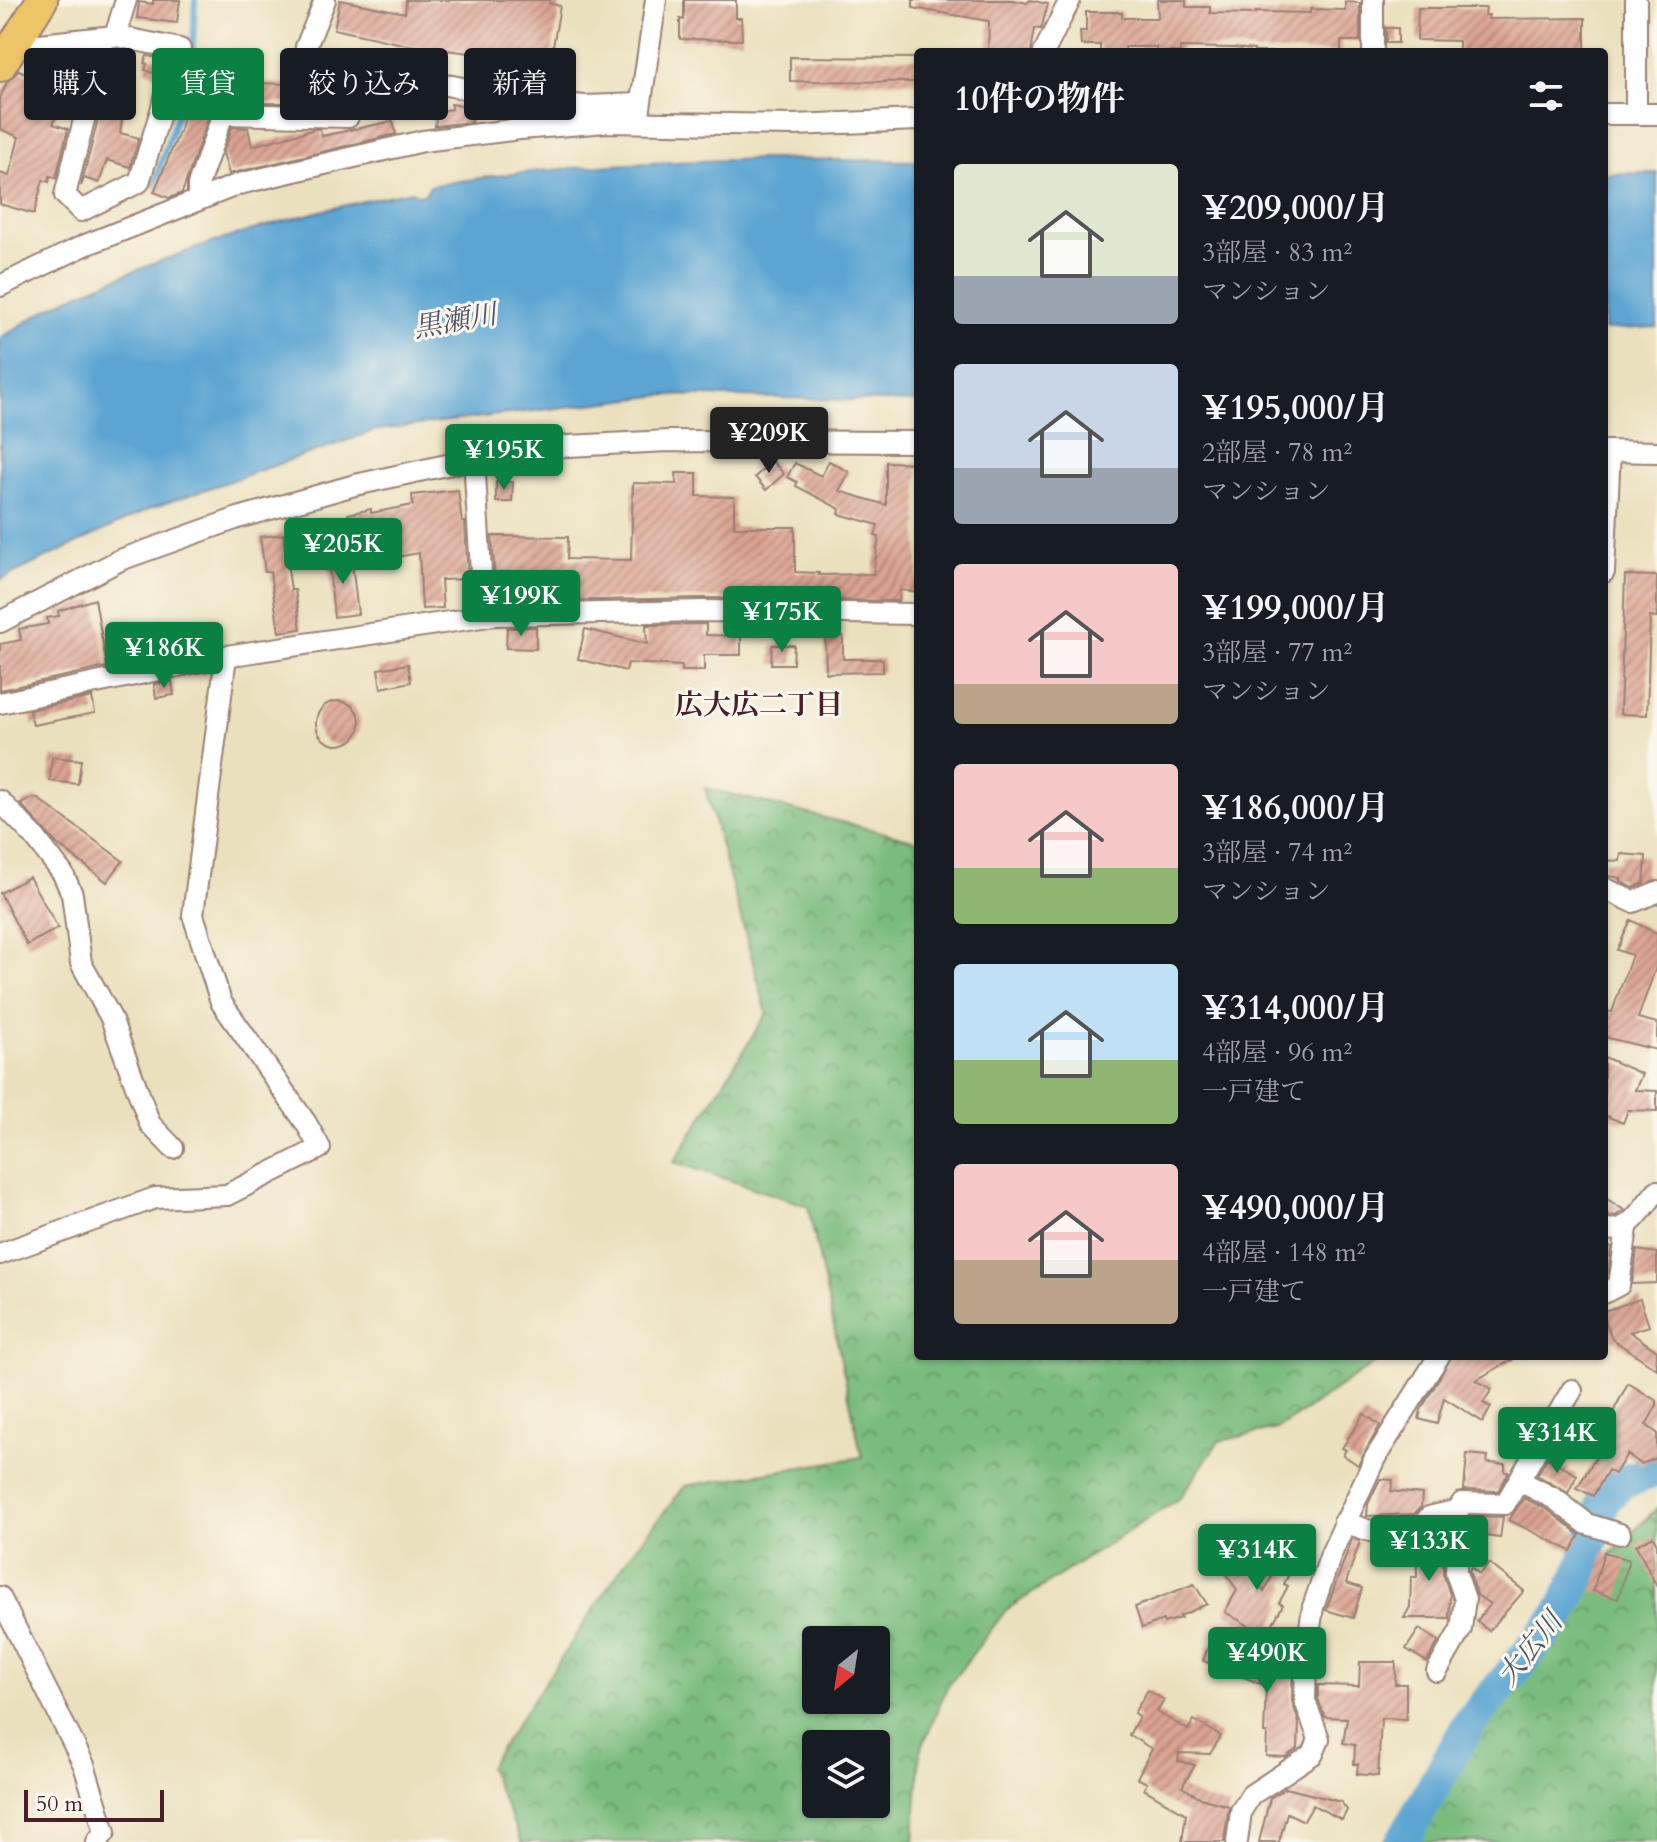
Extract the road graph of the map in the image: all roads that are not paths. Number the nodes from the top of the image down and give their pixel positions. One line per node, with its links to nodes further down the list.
1 (42, 0): 12 (highway)
2 (126, 0): 8 (street)
3 (325, 0): 9 (street)
4 (656, 0): 14 (street)
5 (1070, 0): 10 (street)
6 (1373, 0): 11 (street)
7 (1636, 0): 16 (street)
8 (110, 37): 8 (street); 12 (street)
9 (306, 48)
10 (1046, 48)
11 (1373, 48)
12 (6, 56)
13 (448, 85): 14 (street)
14 (639, 113): 19 (street); 20 (street)
15 (1608, 114): 16 (street)
16 (1636, 114): 17 (street)
17 (1657, 114)
18 (280, 115): 20 (street)
19 (914, 120)
20 (198, 200): 21 (street)
21 (0, 286)
22 (914, 442): 25 (street)
23 (1608, 451): 24 (street)
24 (1657, 452)
25 (474, 459): 27 (street); 28 (street)
26 (914, 614): 27 (street)
27 (495, 615): 29 (street)
28 (0, 622)
29 (226, 656): 30 (street); 38 (street)
30 (0, 703)
31 (0, 801): 34 (street)
32 (1608, 890): 33 (street)
33 (1657, 892)
34 (173, 1148)
35 (1657, 1191): 36 (street)
36 (1627, 1228): 37 (street); 39 (street)
37 (1608, 1230)
38 (0, 1254)
39 (1608, 1291)
40 (1436, 1360): 44 (street)
41 (1572, 1390): 42 (street)
42 (1520, 1481): 43 (street); 45 (street)
43 (1458, 1510): 44 (street); 47 (street)
44 (1344, 1522): 49 (street)
45 (1620, 1534)
46 (0, 1597): 48 (street)
47 (1437, 1671)
48 (97, 1842)
49 (1237, 1842)

